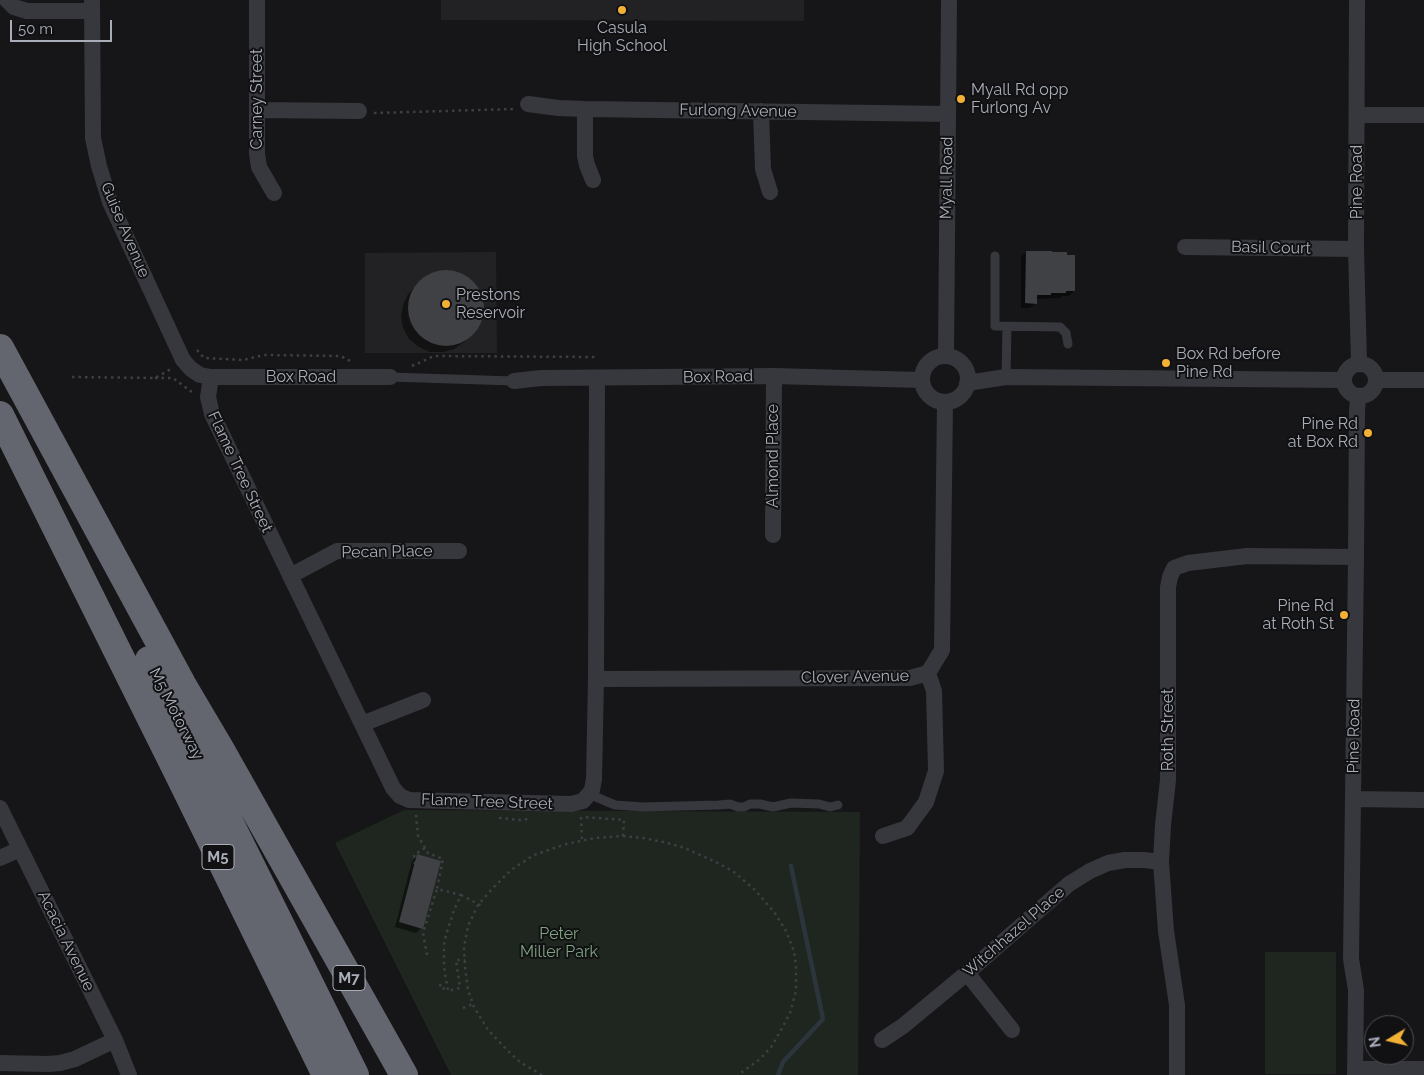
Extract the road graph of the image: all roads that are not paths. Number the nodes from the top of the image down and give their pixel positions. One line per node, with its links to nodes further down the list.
1 (7, 0): 5 (street)
2 (257, 0): 8 (street, Carney Street)
3 (949, 0): 11 (street, Myall Road)
4 (1357, 0): 12 (street, Pine Road)
5 (92, 6): 26 (street, Guise Avenue)
6 (528, 104): 7 (street, Furlong Avenue)
7 (585, 109): 10 (street, Furlong Avenue); 14 (street)
8 (257, 110): 9 (street); 16 (street, Carney Street)
9 (359, 111)
10 (761, 111): 11 (street, Furlong Avenue); 15 (street)
11 (948, 114): 23 (street, Myall Road)
12 (1357, 115): 13 (street); 18 (street, Pine Road)
13 (1424, 115)
14 (593, 180)
15 (770, 192)
16 (274, 193)
17 (1185, 247): 18 (street, Basil Court)
18 (1356, 249): 24 (street, Pine Road)
19 (995, 256): 20 (lane)
20 (1007, 326): 21 (lane); 29 (lane)
21 (1068, 344)
22 (0, 350): 56 (highway); 66 (highway, M5 Motorway / M5)
23 (946, 356): 30 (street); 35 (street)
24 (1359, 363): 31 (street); 32 (street)
25 (774, 376): 28 (street, Box Road); 30 (street, Box Road); 39 (street, Almond Place)
26 (211, 377): 27 (street, Box Road); 42 (street, Flame Tree Street)
27 (390, 377): 34 (lane)
28 (597, 378): 34 (street, Box Road); 44 (street)
29 (1006, 378): 31 (street); 35 (street)
30 (922, 380): 37 (street)
31 (1343, 380): 36 (street)
32 (1376, 380): 33 (street); 36 (street)
33 (1424, 380)
34 (514, 381)
35 (968, 383): 37 (street)
36 (1358, 396): 41 (street, Pine Road)
37 (945, 402): 43 (street, Clover Avenue)
38 (0, 415): 65 (highway, M5 Motorway / M5)
39 (773, 535)
40 (459, 551): 42 (street, Pecan Place)
41 (1356, 557): 48 (street, Pine Road); 55 (street, Roth Street)
42 (290, 576): 46 (street, Flame Tree Street)
43 (928, 673): 44 (street, Clover Avenue); 52 (street)
44 (596, 679): 47 (street)
45 (423, 700): 46 (street)
46 (362, 724): 47 (street, Flame Tree Street)
47 (586, 797): 50 (lane)
48 (1353, 799): 49 (street); 63 (street, Pine Road)
49 (1424, 800)
50 (838, 806)
51 (0, 808): 53 (street, Acacia Avenue)
52 (883, 836)
53 (20, 849): 54 (street); 59 (street, Acacia Avenue)
54 (0, 858)
55 (1161, 862): 57 (street, Witchhazel Place); 69 (street, Roth Street)
56 (294, 882): 67 (highway, M7); 68 (highway)
57 (967, 973): 58 (street); 60 (street, Witchhazel Place)
58 (1012, 1030)
59 (115, 1040): 61 (street); 64 (street, Acacia Avenue)
60 (882, 1040)
61 (0, 1064)
62 (1424, 1069): 63 (street)
63 (1356, 1072)
64 (129, 1075)
65 (326, 1075)
66 (355, 1075)
67 (404, 1075)
68 (412, 1075)
69 (1177, 1075)

